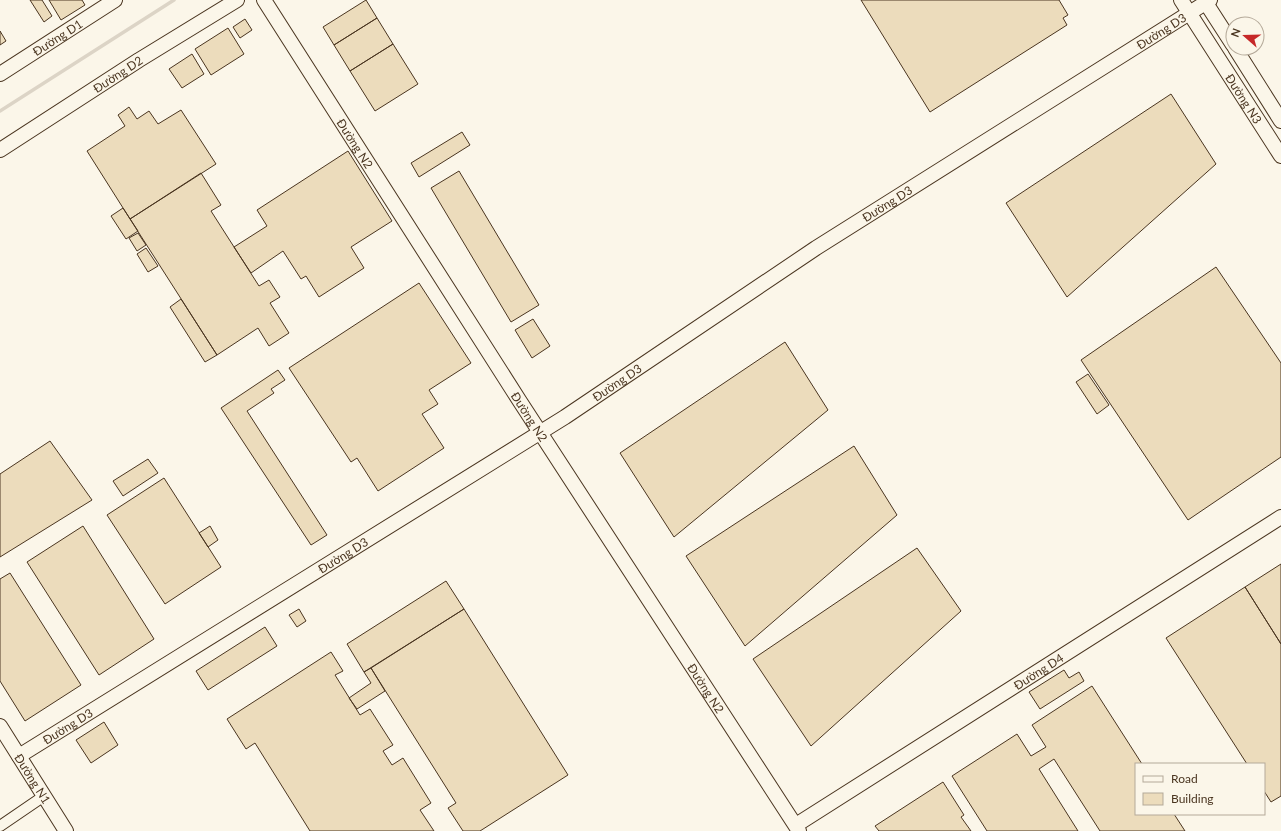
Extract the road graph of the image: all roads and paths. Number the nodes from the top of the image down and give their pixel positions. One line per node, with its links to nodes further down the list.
1 (115, 0): 9 (street, Đường D1)
2 (237, 0): 11 (street, Đường D2)
3 (264, 0): 13 (street, Đường N2)
4 (1181, 0): 6 (street, Đường N3)
5 (1206, 1): 6 (street, Đường D3); 7 (street)
6 (1189, 13): 12 (street, Đường N3); 13 (street, Đường D3)
7 (1225, 32)
8 (1240, 56): 10 (street, Đường N3)
9 (0, 74)
10 (1281, 121)
11 (0, 150)
12 (1281, 156)
13 (540, 432): 16 (street, Đường D3); 19 (street, Đường N2)
14 (1281, 517): 19 (street, Đường D4)
15 (0, 726): 16 (street, Đường N1)
16 (19, 756): 17 (street, Đường N1)
17 (44, 796): 18 (street); 20 (street, Đường N1)
18 (0, 826)
19 (797, 828)
20 (66, 831)

